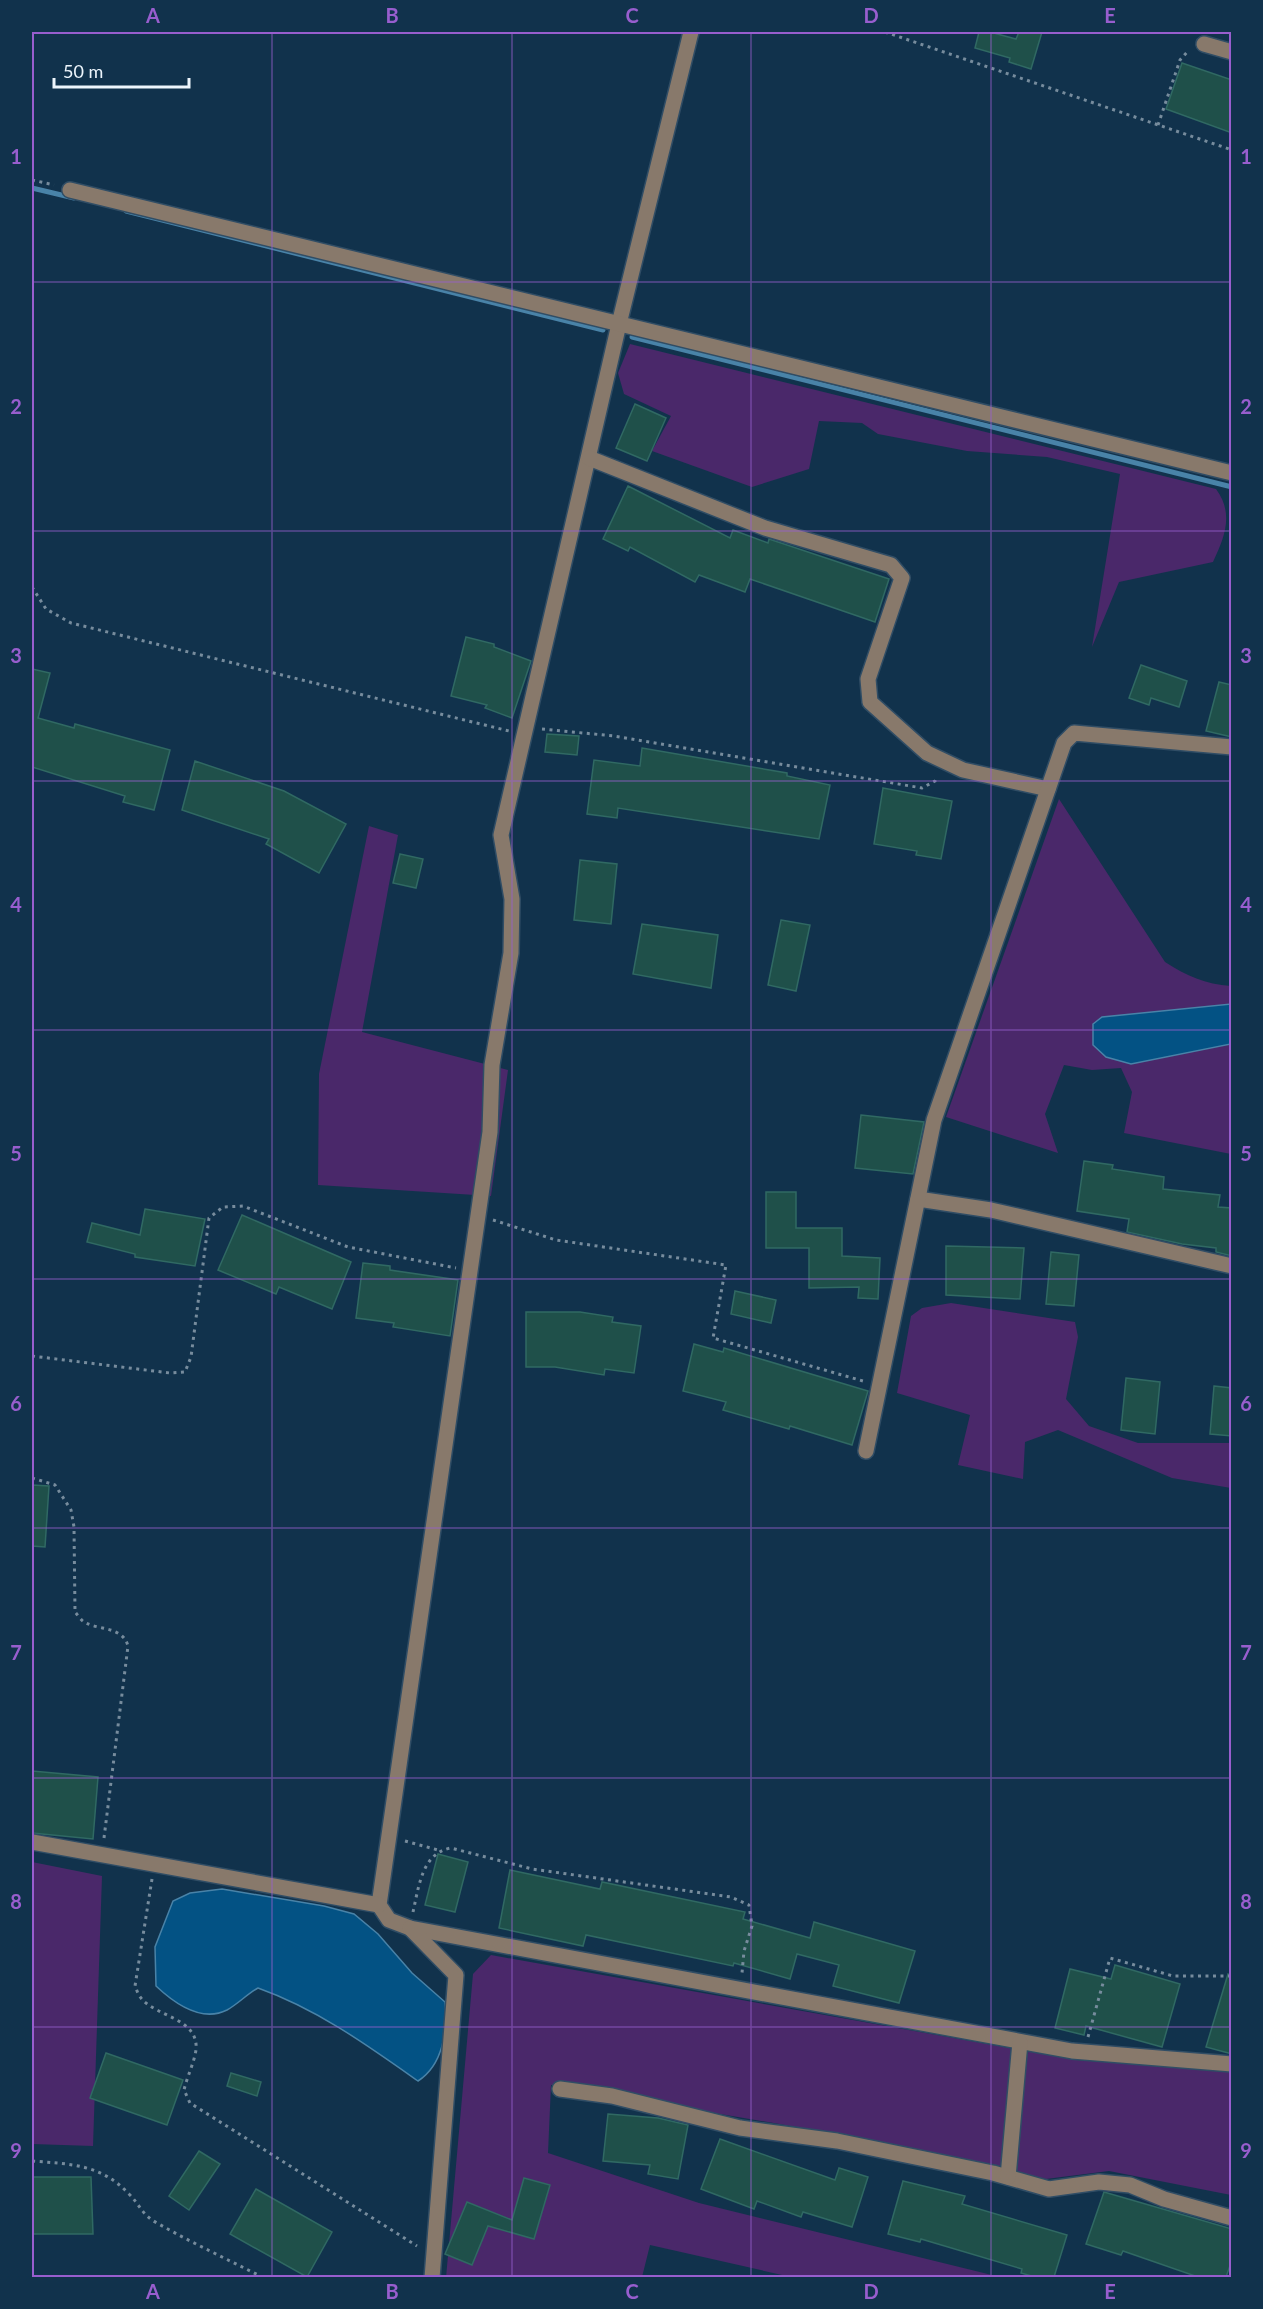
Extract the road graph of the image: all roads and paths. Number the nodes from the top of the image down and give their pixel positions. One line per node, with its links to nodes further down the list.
1 (691, 32): 9 (street)
2 (885, 32): 5 (path)
3 (1204, 44): 4 (street); 5 (path)
4 (1232, 52)
5 (1158, 125): 6 (path)
6 (1232, 150)
7 (32, 180): 8 (path)
8 (70, 189): 9 (street)
9 (619, 324): 10 (street); 11 (street)
10 (589, 458): 13 (street); 15 (street)
11 (1232, 473)
12 (32, 587): 13 (path)
13 (526, 732): 15 (path); 18 (street)
14 (1232, 747): 16 (street)
15 (945, 762): 16 (street)
16 (1048, 789): 17 (street)
17 (918, 1199): 19 (street); 22 (street)
18 (478, 1216): 20 (street); 22 (path)
19 (1232, 1266)
20 (470, 1271): 21 (path); 25 (street)
21 (32, 1356)
22 (879, 1385): 23 (street)
23 (866, 1451)
24 (32, 1478): 28 (path)
25 (388, 1837): 27 (path); 30 (street)
26 (32, 1842): 28 (street)
27 (438, 1851): 31 (path); 33 (path)
28 (102, 1855): 29 (street)
29 (154, 1864): 30 (street); 41 (path)
30 (379, 1905): 31 (street)
31 (410, 1928): 33 (street); 41 (street)
32 (1232, 1976): 35 (path)
33 (743, 1990): 34 (street)
34 (1020, 2042): 35 (street); 39 (street)
35 (1083, 2052): 36 (street)
36 (1232, 2064)
37 (560, 2089): 39 (street)
38 (32, 2161): 42 (path)
39 (1008, 2177): 40 (street)
40 (1232, 2218)
41 (434, 2257): 43 (street)
42 (264, 2277)
43 (432, 2277)

